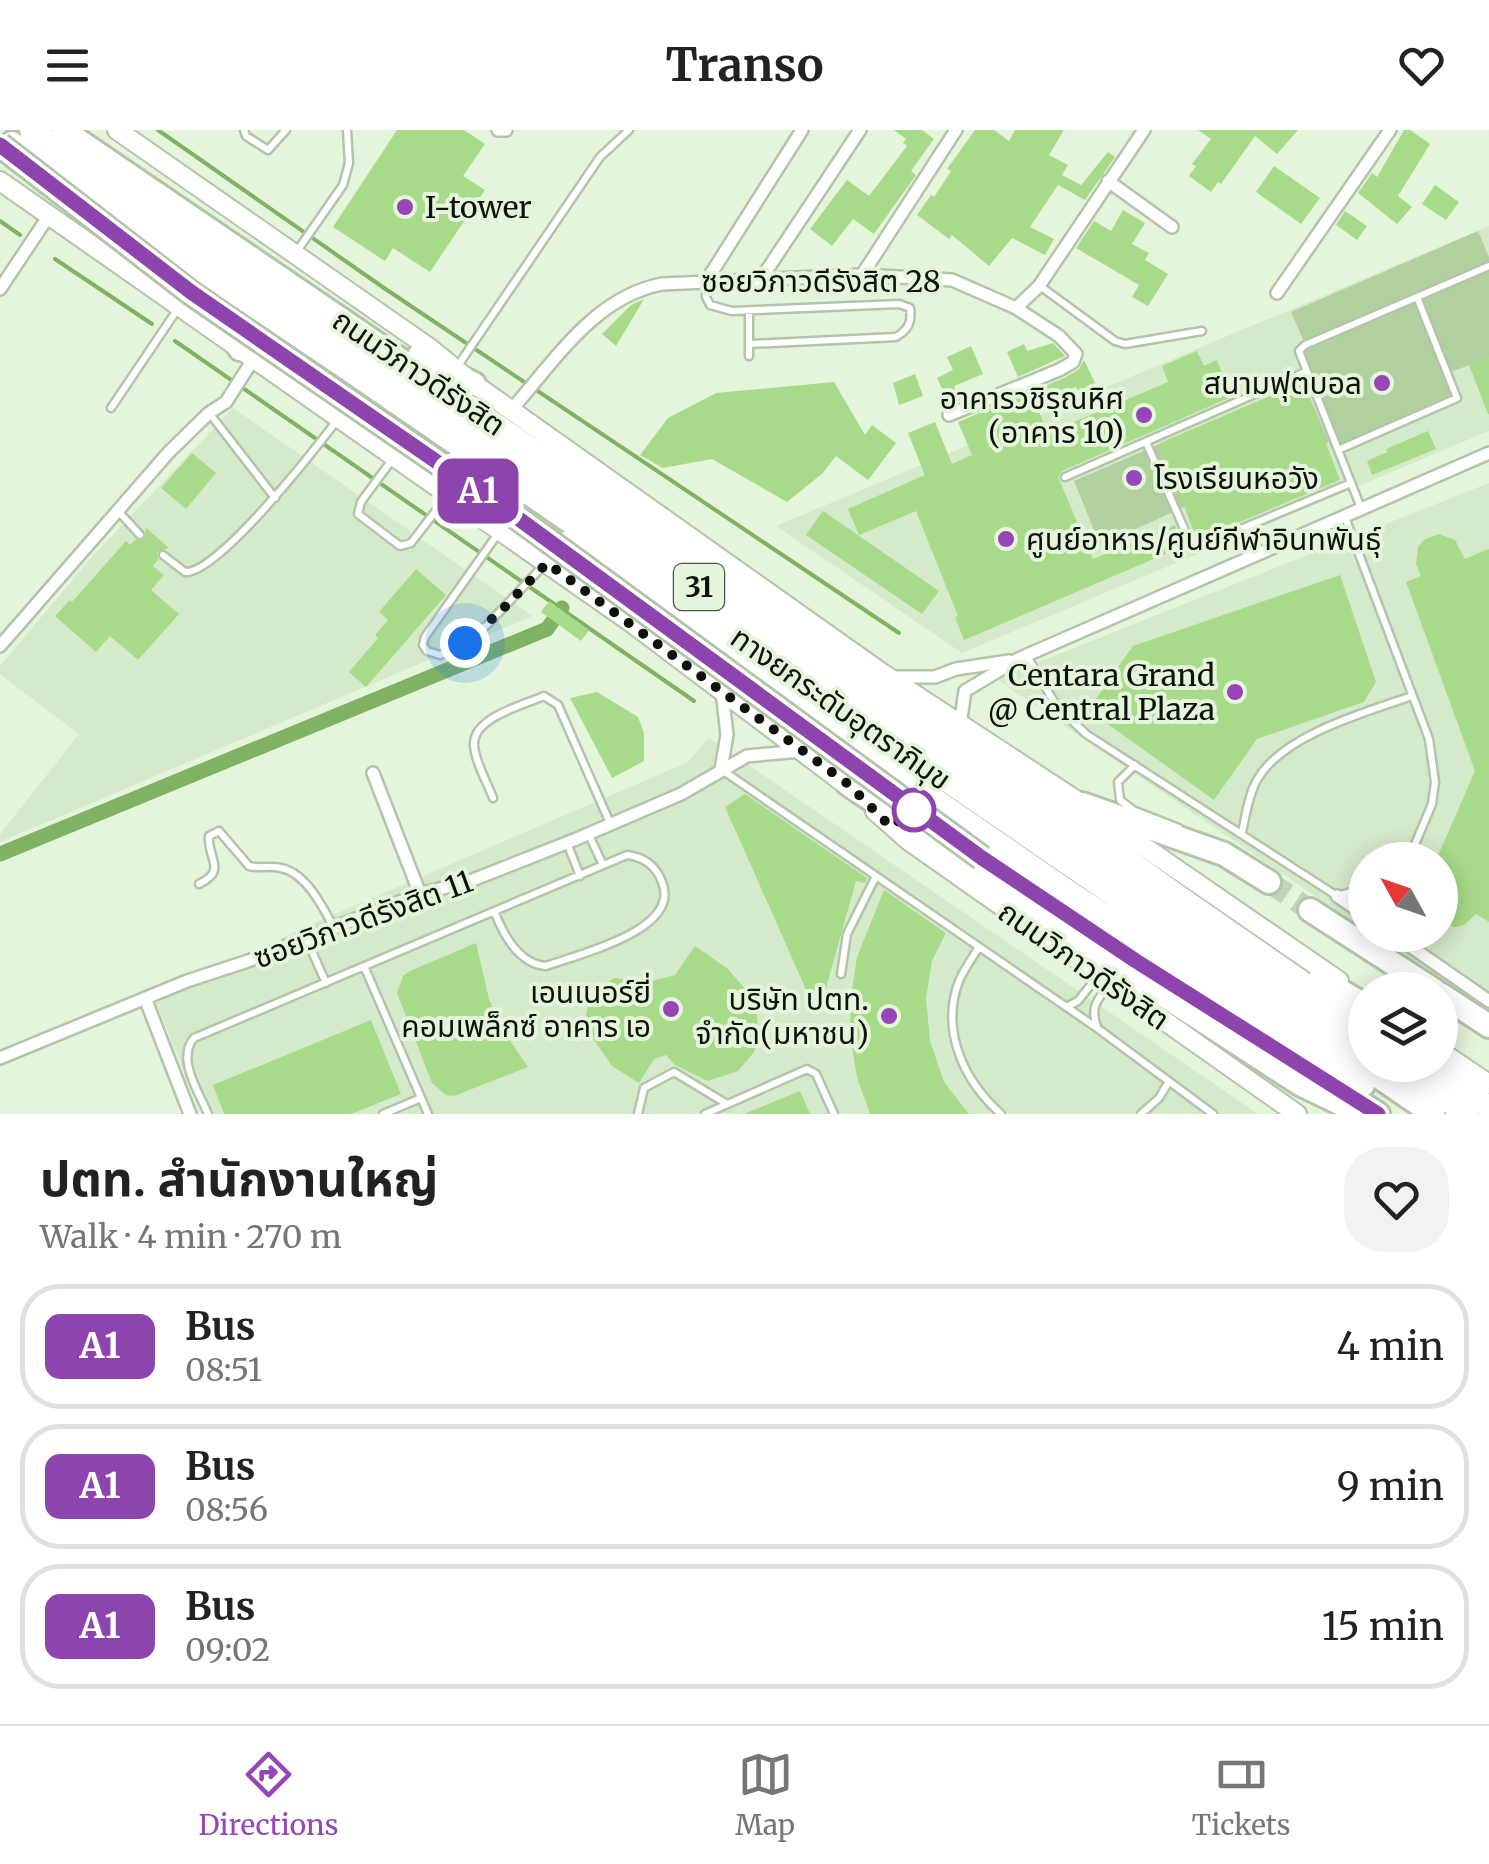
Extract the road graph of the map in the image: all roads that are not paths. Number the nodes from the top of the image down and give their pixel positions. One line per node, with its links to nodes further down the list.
1 (31, 130): 113 (highway, ทางยกระดับอุตราภิมุข / 31)
2 (63, 130): 90 (highway, ถนนวิภาวดีรังสิต / 31)
3 (76, 130): 23 (highway)
4 (117, 130): 23 (main road)
5 (244, 130): 6 (lane)
6 (286, 130)
7 (346, 130): 23 (lane)
8 (498, 130): 9 (street)
9 (506, 130)
10 (629, 130): 41 (lane)
11 (802, 130): 27 (street)
12 (860, 130): 26 (street)
13 (956, 130): 25 (street)
14 (1144, 130): 20 (street)
15 (1390, 130): 30 (street)
16 (0, 135): 141 (highway, ทางยกระดับอุตราภิมุข / 31)
17 (0, 144): 138 (highway, bridge)
18 (0, 154): 31 (highway, ถนนวิภาวดีรังสิต / 31)
19 (0, 180): 21 (main road, ถนนวิภาวดีรังสิต / 31)
20 (1108, 181): 22 (street); 28 (street)
21 (50, 214): 29 (street); 33 (main road, ถนนวิภาวดีรังสิต / 31)
22 (1172, 227)
23 (294, 265): 41 (highway)
24 (1489, 266): 32 (lane)
25 (862, 275): 26 (street, ซอยวิภาวดีรังสิต 28); 34 (street, ซอยวิภาวดีรังสิต 28)
26 (760, 279): 27 (street, ซอยวิภาวดีรังสิต 28)
27 (707, 280): 35 (lane); 43 (street, ซอยวิภาวดีรังสิต 28)
28 (1039, 286): 34 (street); 36 (lane)
29 (0, 290)
30 (1276, 293)
31 (208, 295): 38 (highway); 62 (highway, ถนนวิภาวดีรังสิต / 31)
32 (1417, 297): 40 (lane); 48 (lane)
33 (179, 306): 38 (main road, ถนนวิภาวดีรังสิต / 31); 42 (lane)
34 (1016, 308): 45 (street, ซอยวิภาวดีรังสิต 28)
35 (749, 312): 37 (lane); 37 (lane)
36 (1202, 331)
37 (750, 344): 39 (lane)
38 (248, 353): 44 (street); 46 (main road, ถนนวิภาวดีรังสิต / 31)
39 (749, 356)
40 (1305, 372): 47 (lane); 48 (lane)
41 (465, 376): 43 (main road, ถนนวิภาวดีรังสิต / 31)
42 (111, 408)
43 (512, 410): 66 (main road, ถนนวิภาวดีรังสิต / 31)
44 (209, 413): 54 (lane); 56 (street)
45 (949, 415)
46 (339, 418): 50 (main road, ถนนวิภาวดีรังสิต / 31); 54 (lane)
47 (1146, 442): 51 (lane); 52 (lane)
48 (1338, 450): 52 (lane)
49 (1489, 453): 55 (street)
50 (394, 457): 53 (main road, ถนนวิภาวดีรังสิต / 31); 53 (lane)
51 (1065, 477)
52 (1351, 483): 55 (lane)
53 (448, 494): 58 (main road, ถนนวิภาวดีรังสิต / 31)
54 (275, 498): 60 (lane)
55 (1361, 509): 57 (street)
56 (118, 511): 59 (lane); 64 (street)
57 (1345, 516): 65 (street); 68 (lane)
58 (500, 530): 61 (main road, ถนนวิภาวดีรังสิต / 31); 61 (lane)
59 (140, 534)
60 (163, 555)
61 (547, 563): 63 (main road, ถนนวิภาวดีรังสิต / 31)
62 (671, 613): 63 (highway); 116 (highway, ถนนวิภาวดีรังสิต / 31)
63 (633, 624): 67 (main road, ถนนวิภาวดีรังสิต / 31)
64 (0, 646)
65 (1022, 657): 66 (street); 69 (street); 71 (lane)
66 (882, 673): 69 (main road, ถนนวิภาวดีรังสิต / 31)
67 (722, 691): 70 (main road, ถนนวิภาวดีรังสิต / 31); 72 (street)
68 (1412, 696): 78 (lane); 81 (lane)
69 (960, 726): 76 (main road, ถนนวิภาวดีรังสิต / 31)
70 (802, 751): 72 (street, ซอยวิภาวดีรังสิต 11); 74 (main road, ถนนวิภาวดีรังสิต / 31)
71 (1135, 764): 78 (lane); 80 (lane)
72 (722, 770): 77 (street, ซอยวิภาวดีรังสิต 11); 85 (lane)
73 (373, 773): 89 (street)
74 (848, 784): 102 (main road, ถนนวิภาวดีรังสิต / 31); 137 (highway)
75 (493, 798): 77 (lane)
76 (1082, 804): 80 (highway); 104 (main road, ถนนวิภาวดีรังสิต / 31)
77 (611, 824): 79 (street, ซอยวิภาวดีรังสิต 11)
78 (1242, 832): 91 (lane)
79 (589, 834): 82 (street, ซอยวิภาวดีรังสิต 11); 83 (lane)
80 (1192, 841): 86 (highway)
81 (1417, 842)
82 (567, 843): 84 (lane); 89 (street, ซอยวิภาวดีรังสิต 11)
83 (603, 865): 84 (lane); 94 (lane)
84 (580, 876): 94 (lane)
85 (876, 876): 97 (lane); 101 (lane)
86 (1269, 882)
87 (199, 884): 95 (lane)
88 (1348, 893): 91 (lane)
89 (420, 894): 95 (street, ซอยวิภาวดีรังสิต 11)
90 (1175, 894): 105 (highway); 110 (highway, ถนนวิภาวดีรังสิต / 31)
91 (1337, 896): 92 (street)
92 (1348, 903)
93 (1310, 910): 100 (highway)
94 (496, 913): 99 (lane)
95 (335, 929): 96 (street, ซอยวิภาวดีรังสิต 11)
96 (306, 938): 103 (lane); 106 (street, ซอยวิภาวดีรังสิต 11)
97 (979, 947): 109 (lane); 133 (lane)
98 (1419, 952): 107 (street)
99 (364, 966): 103 (lane); 123 (lane)
100 (1406, 972)
101 (840, 974)
102 (1104, 980): 109 (lane); 112 (lane); 136 (main road, ถนนวิภาวดีรังสิต / 31)
103 (326, 983): 127 (lane)
104 (1348, 990)
105 (1348, 992)
106 (145, 998): 114 (street, ซอยวิภาวดีรังสิต 11); 126 (street)
107 (1489, 1000)
108 (1458, 1006): 111 (highway)
109 (1066, 1007): 112 (lane)
110 (1348, 1014)
111 (1489, 1026)
112 (1098, 1028): 121 (lane)
113 (1348, 1033)
114 (0, 1058)
115 (1458, 1063): 122 (main road)
116 (1348, 1075)
117 (1357, 1082): 139 (highway)
118 (1359, 1082): 140 (highway, ถนนวิภาวดีรังสิต / 31)
119 (1419, 1082): 142 (highway)
120 (1452, 1082): 125 (highway)
121 (1168, 1083): 134 (lane); 135 (lane)
122 (1489, 1084)
123 (420, 1098): 128 (lane); 129 (lane)
124 (727, 1104): 130 (lane); 131 (lane); 132 (lane)
125 (1489, 1107)
126 (190, 1114)
127 (208, 1114)
128 (383, 1114)
129 (428, 1114)
130 (638, 1114)
131 (705, 1114)
132 (834, 1114)
133 (1002, 1114)
134 (1141, 1114)
135 (1213, 1114)
136 (1297, 1114)
137 (1362, 1114)
138 (1378, 1114)
139 (1392, 1114)
140 (1408, 1114)
141 (1433, 1114)
142 (1467, 1114)

